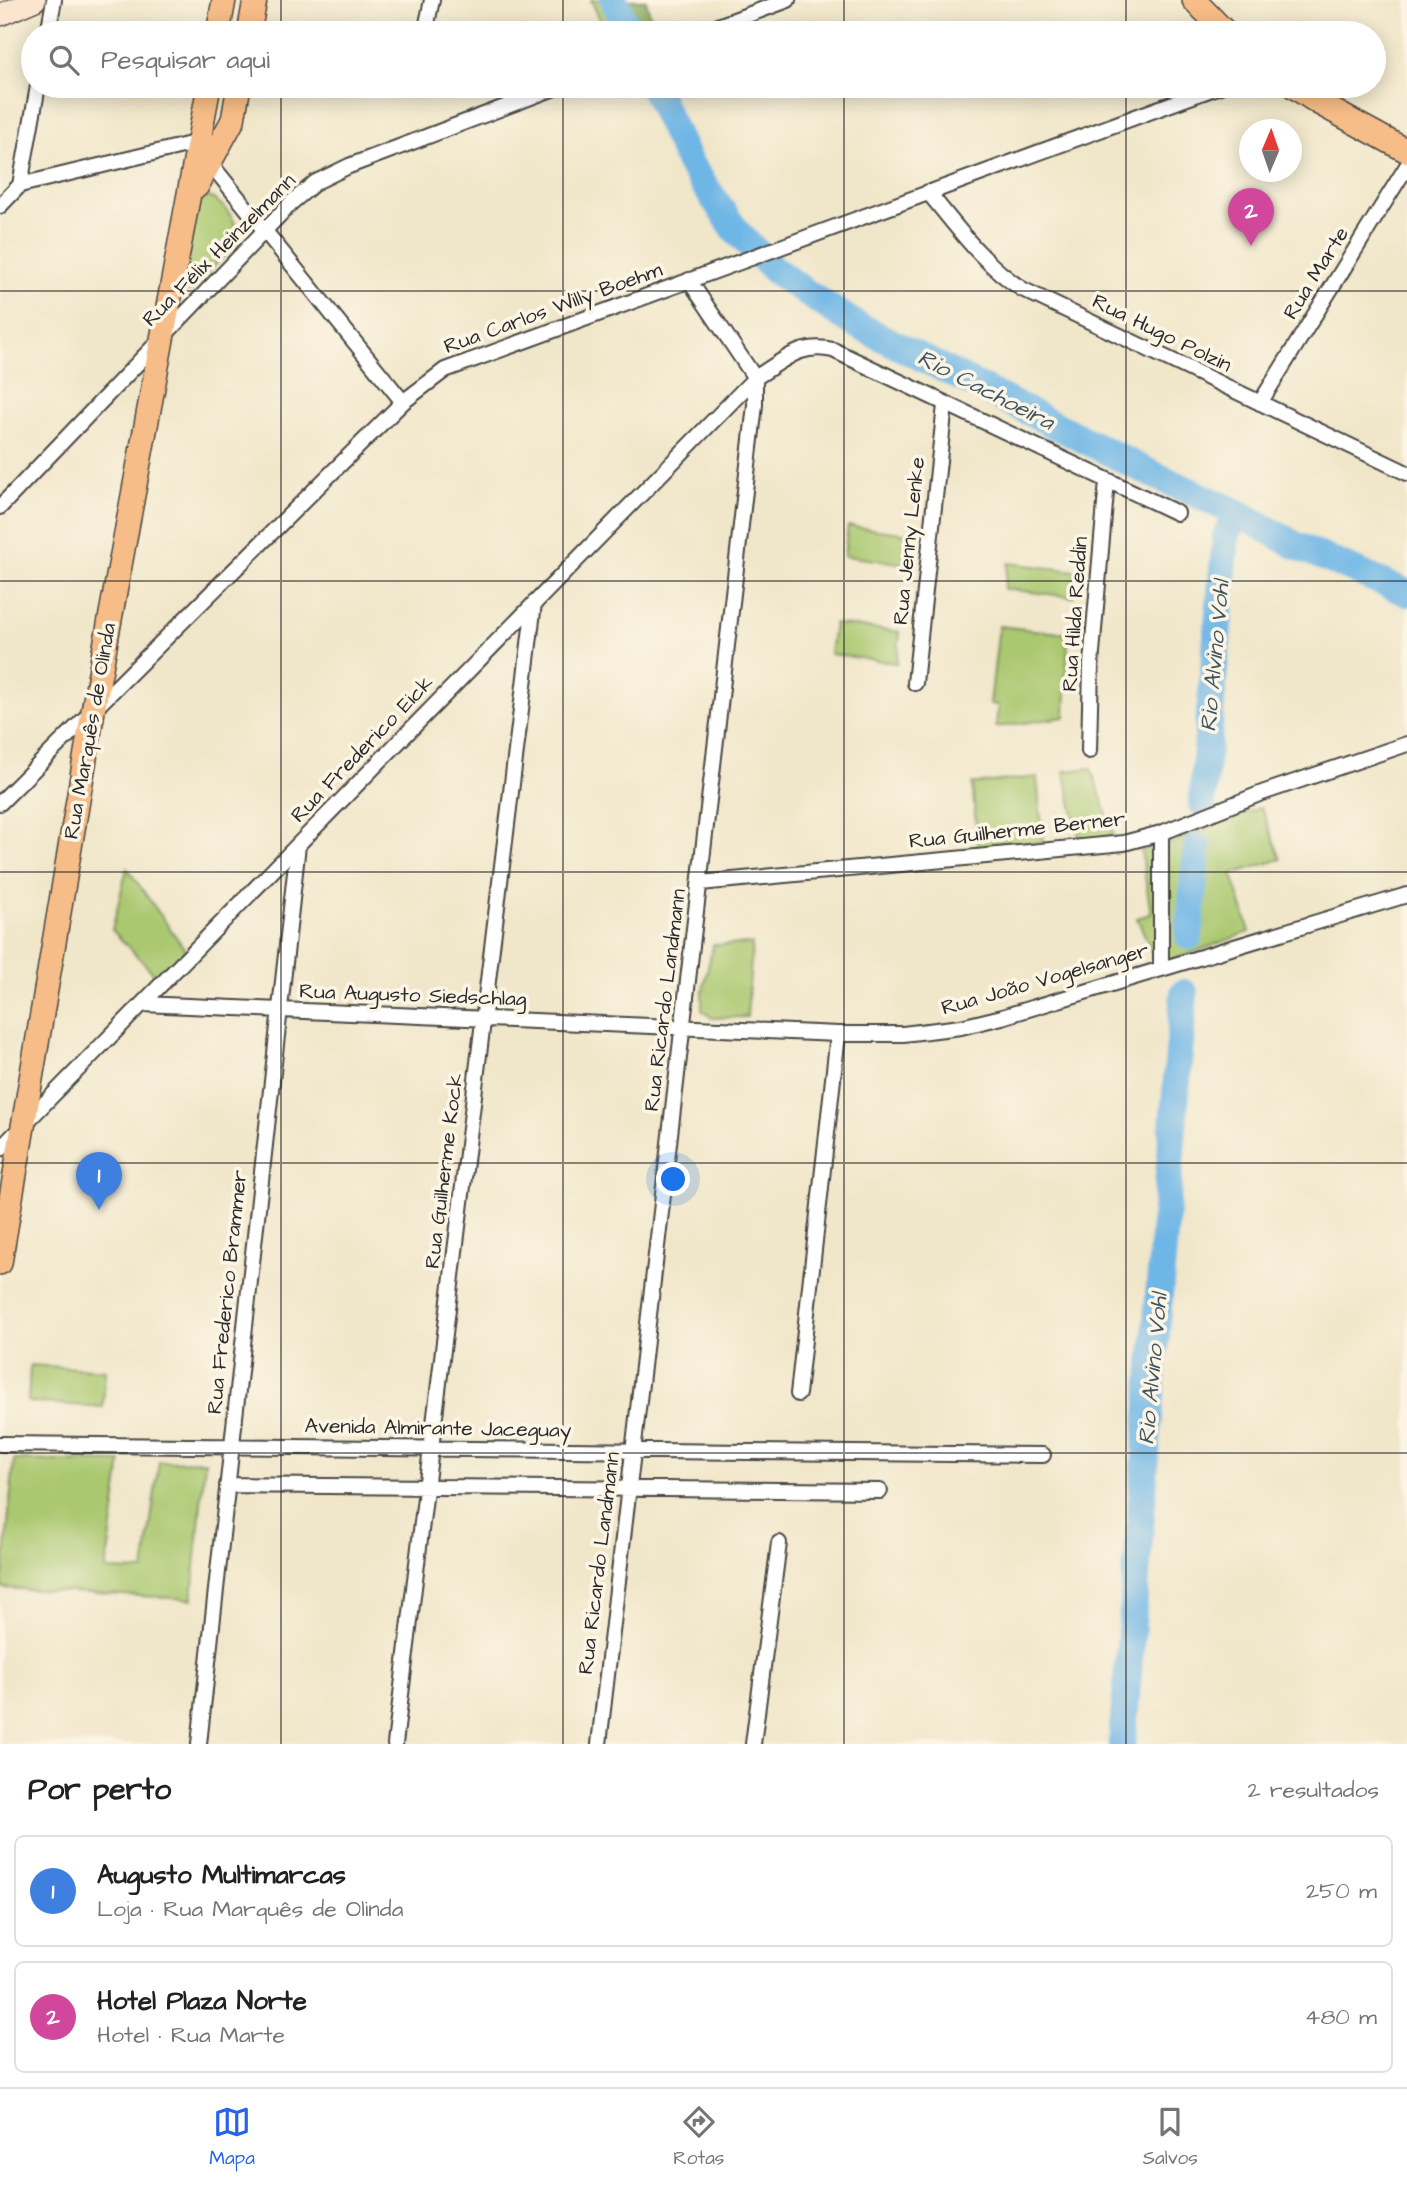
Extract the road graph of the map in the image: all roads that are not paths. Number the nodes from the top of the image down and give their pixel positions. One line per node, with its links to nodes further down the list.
1 (35, 0): 8 (main road)
2 (54, 0): 9 (street)
3 (224, 0): 10 (main road)
4 (255, 0): 11 (main road)
5 (432, 0): 12 (street)
6 (788, 0): 13 (street)
7 (1194, 0): 14 (main road)
8 (0, 15)
9 (50, 21)
10 (220, 21)
11 (251, 21)
12 (428, 21)
13 (731, 21)
14 (1214, 21)
15 (36, 98): 25 (street)
16 (207, 98): 21 (main road, Rua Marquês de Olinda)
17 (238, 98): 23 (main road, Rua Marquês de Olinda)
18 (528, 98): 29 (street, Rua Félix Heinzelmann)
19 (1187, 98): 26 (street, Rua Carlos Willy Boehm)
20 (1311, 98): 22 (main road)
21 (199, 142): 25 (street); 27 (main road, Rua Marquês de Olinda)
22 (1407, 151)
23 (210, 163): 27 (main road, Rua Marquês de Olinda); 29 (street)
24 (1407, 166): 34 (street, Rua Marte)
25 (20, 185): 28 (street)
26 (928, 192): 30 (street, Rua Carlos Willy Boehm); 34 (street, Rua Hugo Polzin)
27 (188, 201): 31 (main road, Rua Marquês de Olinda)
28 (0, 206)
29 (264, 230): 31 (street, Rua Félix Heinzelmann); 33 (street)
30 (689, 280): 32 (street); 33 (street, Rua Carlos Willy Boehm)
31 (161, 338): 38 (street, Rua Félix Heinzelmann); 42 (main road, Rua Marquês de Olinda)
32 (755, 378): 35 (street, Rua Frederico Eick); 40 (street, Rua Frederico Eick); 48 (street, Rua Ricardo Landmann)
33 (403, 402): 42 (street, Rua Carlos Willy Boehm)
34 (1260, 403): 36 (street, Rua Hugo Polzin)
35 (945, 405): 37 (street); 41 (street, Rua Jenny Lenke)
36 (1407, 473)
37 (1107, 481): 39 (street); 44 (street, Rua Hilda Reddin)
38 (0, 507)
39 (1177, 513)
40 (534, 603): 47 (street, Rua Frederico Eick); 53 (street, Rua Guilherme Kock)
41 (915, 683)
42 (93, 711): 45 (street, Rua Carlos Willy Boehm); 56 (main road, Rua Marquês de Olinda)
43 (1407, 744): 46 (street, Rua Guilherme Berner)
44 (1089, 751)
45 (0, 803)
46 (1161, 833): 48 (street, Rua Guilherme Berner); 50 (street)
47 (298, 845): 51 (street, Rua Frederico Eick); 52 (street, Rua Frederico Brammer)
48 (700, 883): 54 (street, Rua Ricardo Landmann)
49 (1407, 895): 50 (street, Rua João Vogelsanger)
50 (1161, 969): 55 (street, Rua João Vogelsanger)
51 (142, 1004): 52 (street, Rua Augusto Siedschlag); 56 (street, Rua Frederico Eick)
52 (279, 1010): 53 (street, Rua Augusto Siedschlag); 61 (street, Rua Frederico Brammer)
53 (483, 1019): 54 (street, Rua Augusto Siedschlag); 62 (street, Rua Guilherme Kock)
54 (683, 1027): 55 (street, Rua João Vogelsanger); 63 (street, Rua Ricardo Landmann)
55 (838, 1034): 59 (street)
56 (24, 1125): 57 (street, Rua Frederico Eick); 58 (main road, Rua Marquês de Olinda)
57 (0, 1149)
58 (0, 1263)
59 (798, 1394)
60 (0, 1444): 61 (street, Avenida Almirante Jaceguay)
61 (232, 1447): 62 (street, Avenida Almirante Jaceguay); 65 (street, Rua Frederico Brammer)
62 (431, 1449): 63 (street, Avenida Almirante Jaceguay); 66 (street, Rua Guilherme Kock)
63 (633, 1451): 64 (street, Avenida Almirante Jaceguay); 67 (street, Rua Ricardo Landmann)
64 (1043, 1455)
65 (228, 1485): 66 (street); 70 (street, Rua Frederico Brammer)
66 (426, 1486): 67 (street); 71 (street, Rua Guilherme Kock)
67 (629, 1489): 68 (street); 72 (street, Rua Ricardo Landmann)
68 (880, 1491)
69 (779, 1543): 73 (street)
70 (199, 1744)
71 (395, 1744)
72 (599, 1744)
73 (753, 1744)

